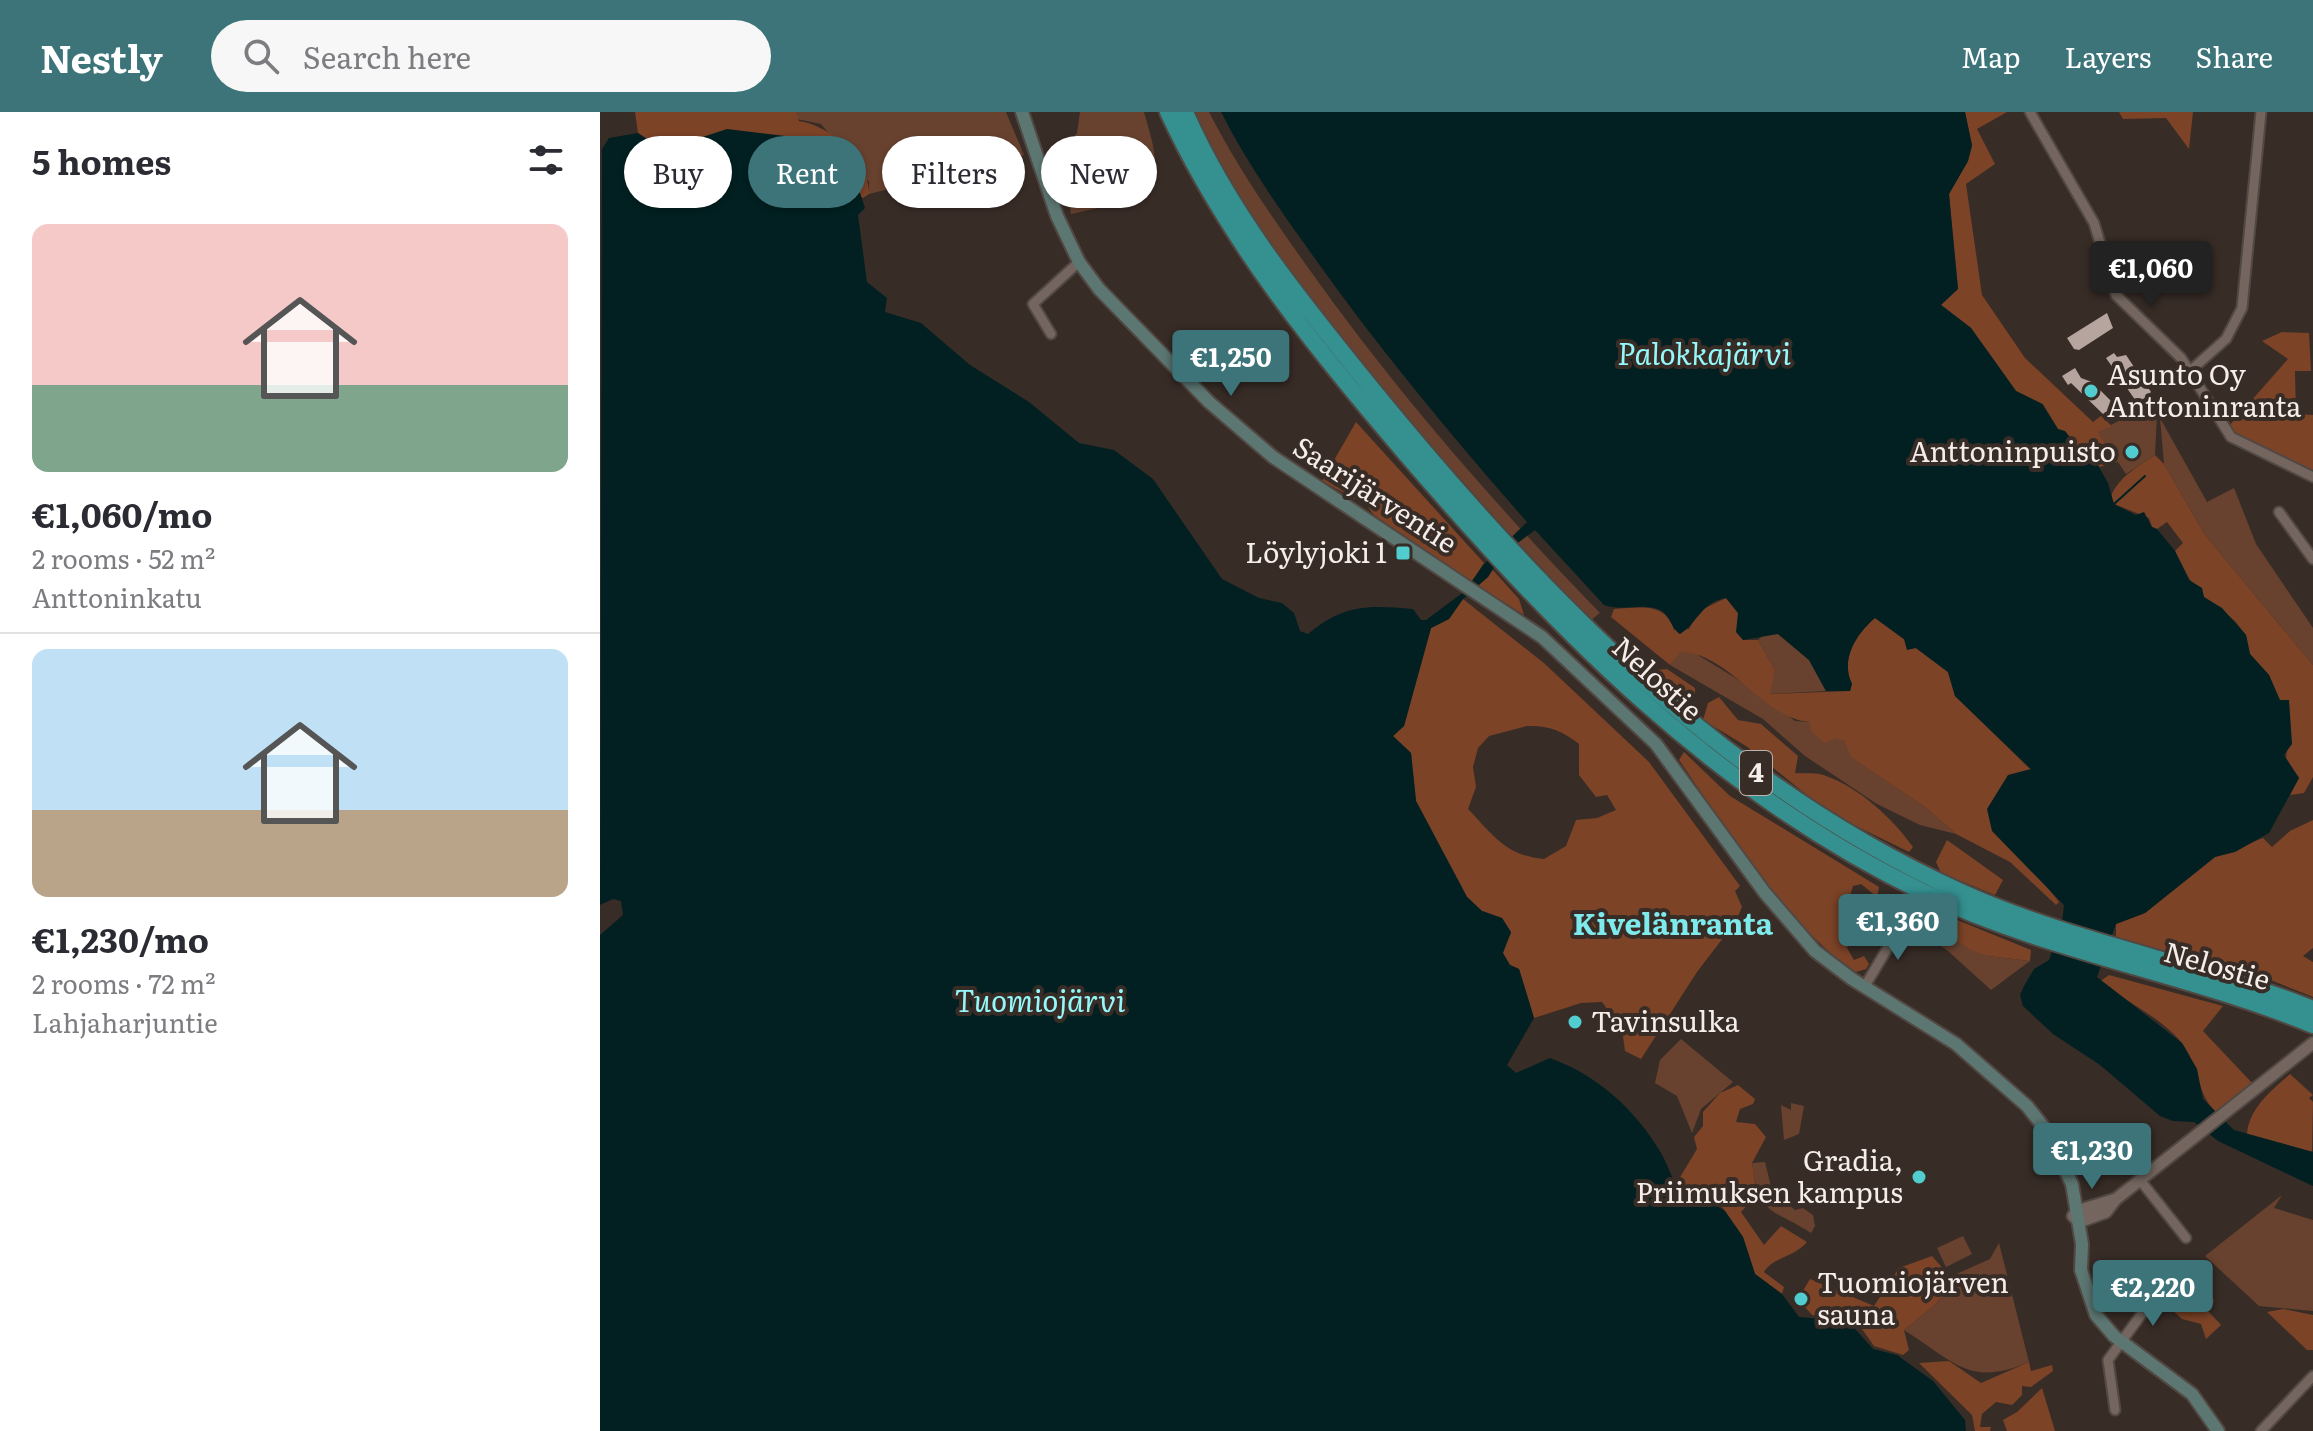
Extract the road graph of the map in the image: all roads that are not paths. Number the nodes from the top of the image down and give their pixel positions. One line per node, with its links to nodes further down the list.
1 (1022, 112): 6 (main road, Saarijärventie)
2 (1168, 112): 11 (highway, Nelostie / 4)
3 (1185, 112): 11 (highway, Nelostie / 4)
4 (2030, 112): 8 (street)
5 (2261, 112): 8 (street)
6 (1079, 262): 7 (street); 15 (main road, Saarijärventie)
7 (1051, 334)
8 (2190, 371): 9 (street)
9 (2313, 477)
10 (2279, 512): 12 (street)
11 (1503, 552): 14 (highway, Nelostie / 4)
12 (2313, 559)
13 (1903, 922): 15 (street)
14 (2115, 956): 16 (highway, Nelostie / 4); 17 (highway, Nelostie / 4)
15 (1865, 986): 20 (main road, Saarijärventie)
16 (2313, 1009)
17 (2313, 1025)
18 (2311, 1049): 19 (street)
19 (2140, 1180): 20 (street); 21 (street)
20 (2077, 1216): 23 (main road, Saarijärventie)
21 (2186, 1238)
22 (2149, 1297): 23 (street)
23 (2122, 1342): 25 (street); 26 (main road, Saarijärventie)
24 (2313, 1376): 27 (street)
25 (2115, 1410)
26 (2218, 1431)
27 (2261, 1431)

